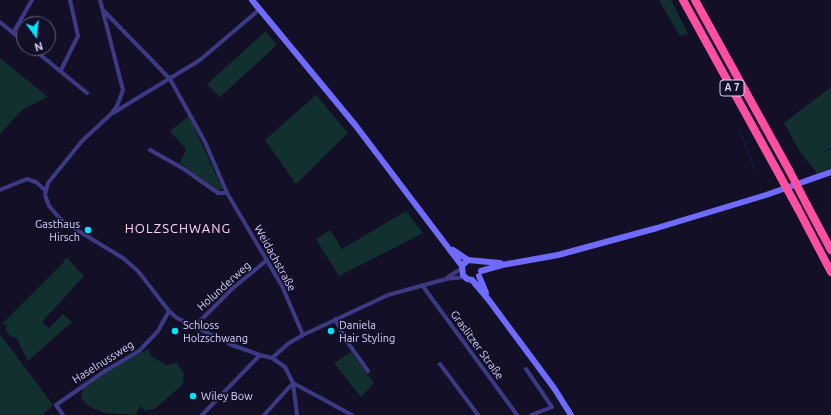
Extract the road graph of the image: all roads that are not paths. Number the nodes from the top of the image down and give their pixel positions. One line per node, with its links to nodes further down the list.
1 (32, 0): 10 (street)
2 (70, 0): 13 (street)
3 (100, 0): 8 (street)
4 (252, 0): 7 (main road)
5 (683, 0): 29 (highway, A 7, bridge)
6 (695, 0): 23 (highway, A 7, bridge)
7 (260, 9): 14 (street); 22 (main road)
8 (103, 11): 14 (street, Weidachstraße); 16 (street)
9 (0, 22): 10 (street)
10 (13, 33): 11 (street)
11 (16, 35)
12 (43, 56): 13 (street)
13 (61, 70): 15 (street)
14 (170, 79): 16 (street); 21 (street, Weidachstraße)
15 (87, 93)
16 (111, 114): 20 (street)
17 (150, 150): 21 (street)
18 (831, 172): 27 (main road)
19 (0, 190): 20 (street)
20 (45, 190): 36 (street)
21 (227, 193): 24 (street, Weidachstraße)
22 (449, 247): 25 (main road); 28 (main road)
23 (831, 250)
24 (267, 260): 38 (street, Holunderweg); 39 (street, Weidachstraße)
25 (468, 260): 26 (main road); 28 (main road)
26 (478, 262): 27 (main road); 30 (main road)
27 (510, 264): 30 (main road)
28 (462, 267): 31 (main road); 32 (street)
29 (831, 272)
30 (480, 274): 33 (main road); 35 (main road)
31 (464, 277): 32 (street); 33 (main road)
32 (446, 279): 34 (street)
33 (472, 280): 35 (main road)
34 (422, 285): 37 (street); 52 (street, Graslitzer Straße)
35 (488, 299): 54 (main road)
36 (169, 311): 38 (street); 46 (street, Haselnussweg)
37 (335, 320): 39 (street); 44 (street)
38 (194, 326): 40 (street)
39 (303, 335): 41 (street)
40 (260, 356): 41 (street); 47 (street)
41 (272, 358): 45 (street)
42 (440, 364): 51 (street)
43 (526, 369): 53 (street)
44 (368, 371)
45 (292, 383): 48 (street); 49 (street); 50 (street)
46 (63, 415)
47 (202, 415)
48 (264, 415)
49 (296, 415)
50 (352, 415)
51 (478, 415)
52 (517, 415)
53 (531, 415)
54 (571, 415)

